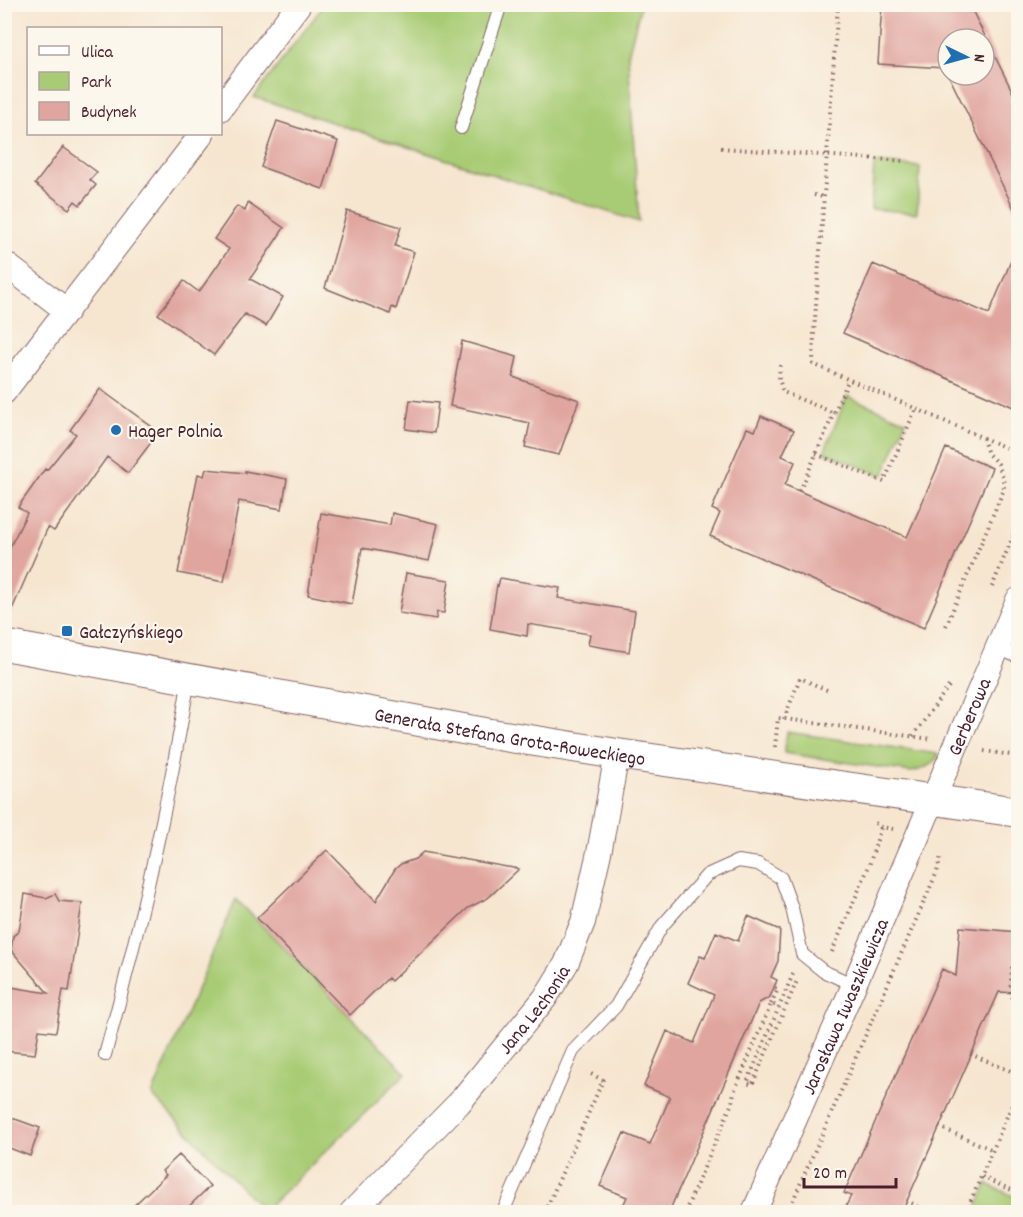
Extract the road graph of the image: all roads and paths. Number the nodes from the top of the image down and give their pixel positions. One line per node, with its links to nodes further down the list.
1 (299, 4): 6 (street)
2 (501, 4): 7 (lane)
3 (838, 4): 10 (path)
4 (1012, 4): 5 (path)
5 (1018, 19)
6 (222, 107)
7 (461, 128)
8 (201, 135): 15 (street)
9 (721, 148): 10 (path)
10 (827, 156): 11 (path); 13 (path)
11 (905, 161)
12 (814, 195): 13 (path)
13 (824, 196): 17 (path)
14 (4, 262): 15 (street)
15 (67, 311): 18 (street)
16 (780, 365): 20 (path)
17 (849, 379): 19 (path); 20 (path)
18 (4, 392)
19 (916, 408): 21 (path); 23 (path)
20 (834, 413): 23 (path)
21 (983, 438): 22 (path); 26 (path)
22 (1018, 453)
23 (816, 454): 24 (path)
24 (800, 491)
25 (1018, 600): 28 (street, Gerberowa)
26 (946, 626)
27 (4, 645): 29 (street, Generała Stefana Grota-Roweckiego)
28 (1008, 652): 35 (street, Gerberowa)
29 (189, 678): 37 (street, Generała Stefana Grota-Roweckiego); 51 (lane)
30 (955, 678): 34 (path)
31 (827, 690): 33 (path)
32 (778, 718): 33 (path)
33 (784, 719): 34 (path)
34 (913, 736): 35 (path)
35 (957, 744): 39 (street, Gerberowa)
36 (984, 751): 38 (path)
37 (617, 754): 39 (street, Generała Stefana Grota-Roweckiego); 62 (street, Jana Lechonia)
38 (1018, 756)
39 (933, 800): 40 (street, Generała Stefana Grota-Roweckiego); 45 (street, Jarosława Iwaszkiewicza)
40 (1018, 812)
41 (881, 827): 43 (path)
42 (1012, 967): 48 (path)
43 (823, 971): 44 (path); 45 (lane); 52 (lane)
44 (797, 981): 49 (path); 49 (path)
45 (854, 985): 66 (street, Jarosława Iwaszkiewicza)
46 (774, 988): 47 (path)
47 (771, 1004): 49 (path); 60 (path)
48 (1018, 1004)
49 (779, 1007)
50 (970, 1054): 53 (path)
51 (105, 1055)
52 (567, 1063): 63 (lane); 64 (path)
53 (1018, 1074)
54 (1018, 1090): 56 (path)
55 (939, 1127): 56 (path)
56 (993, 1150): 57 (path)
57 (982, 1177): 59 (path); 68 (path)
58 (686, 1191): 60 (path)
59 (1018, 1193)
60 (693, 1194): 65 (path)
61 (906, 1201): 67 (path)
62 (352, 1212)
63 (503, 1212)
64 (545, 1212)
65 (685, 1212)
66 (754, 1212)
67 (932, 1212)
68 (966, 1212)

